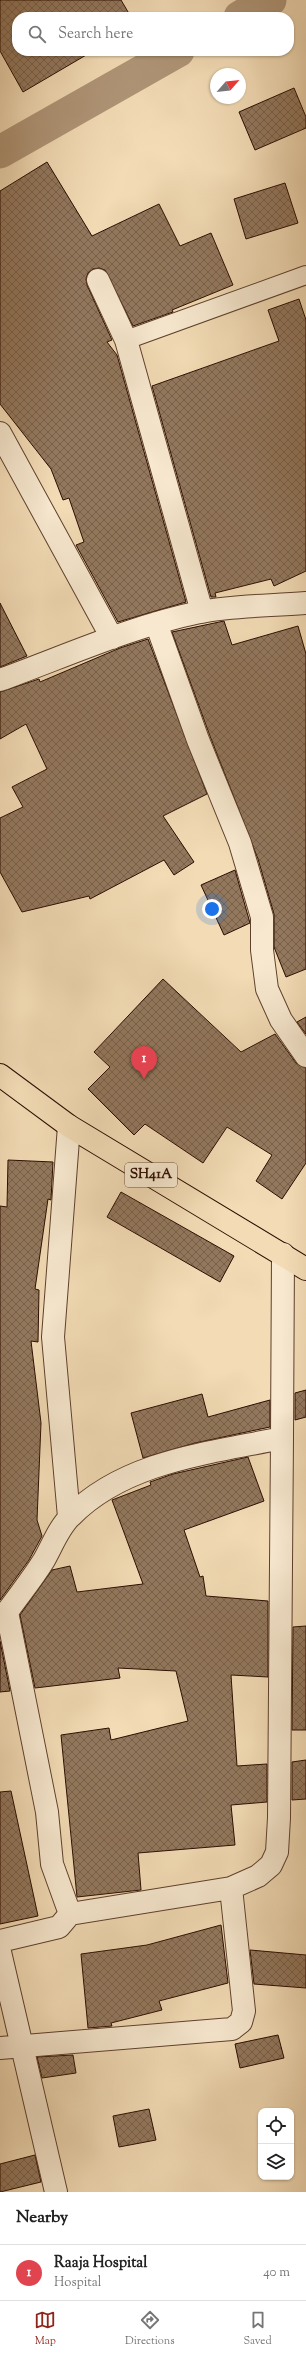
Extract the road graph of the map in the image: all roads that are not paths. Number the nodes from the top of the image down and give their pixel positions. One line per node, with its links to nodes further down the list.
1 (306, 275): 3 (lane)
2 (98, 280): 3 (street)
3 (126, 340): 6 (street)
4 (0, 433): 8 (street)
5 (306, 603): 6 (street)
6 (202, 612): 7 (street)
7 (156, 623): 8 (street); 10 (street)
8 (112, 638): 9 (street)
9 (0, 680)
10 (306, 1056)
11 (0, 1076): 12 (main road, SH41A)
12 (69, 1126): 13 (main road, SH41A); 16 (street)
13 (283, 1254): 14 (main road, SH41A); 15 (street)
14 (306, 1269)
15 (282, 1438): 16 (street); 18 (street)
16 (69, 1517): 17 (street)
17 (4, 1614): 19 (street)
18 (230, 1888): 19 (street); 22 (street)
19 (70, 1914): 20 (street)
20 (0, 1941)
21 (0, 1952): 22 (street)
22 (23, 2045): 23 (street); 24 (street)
23 (0, 2048)
24 (56, 2192)

